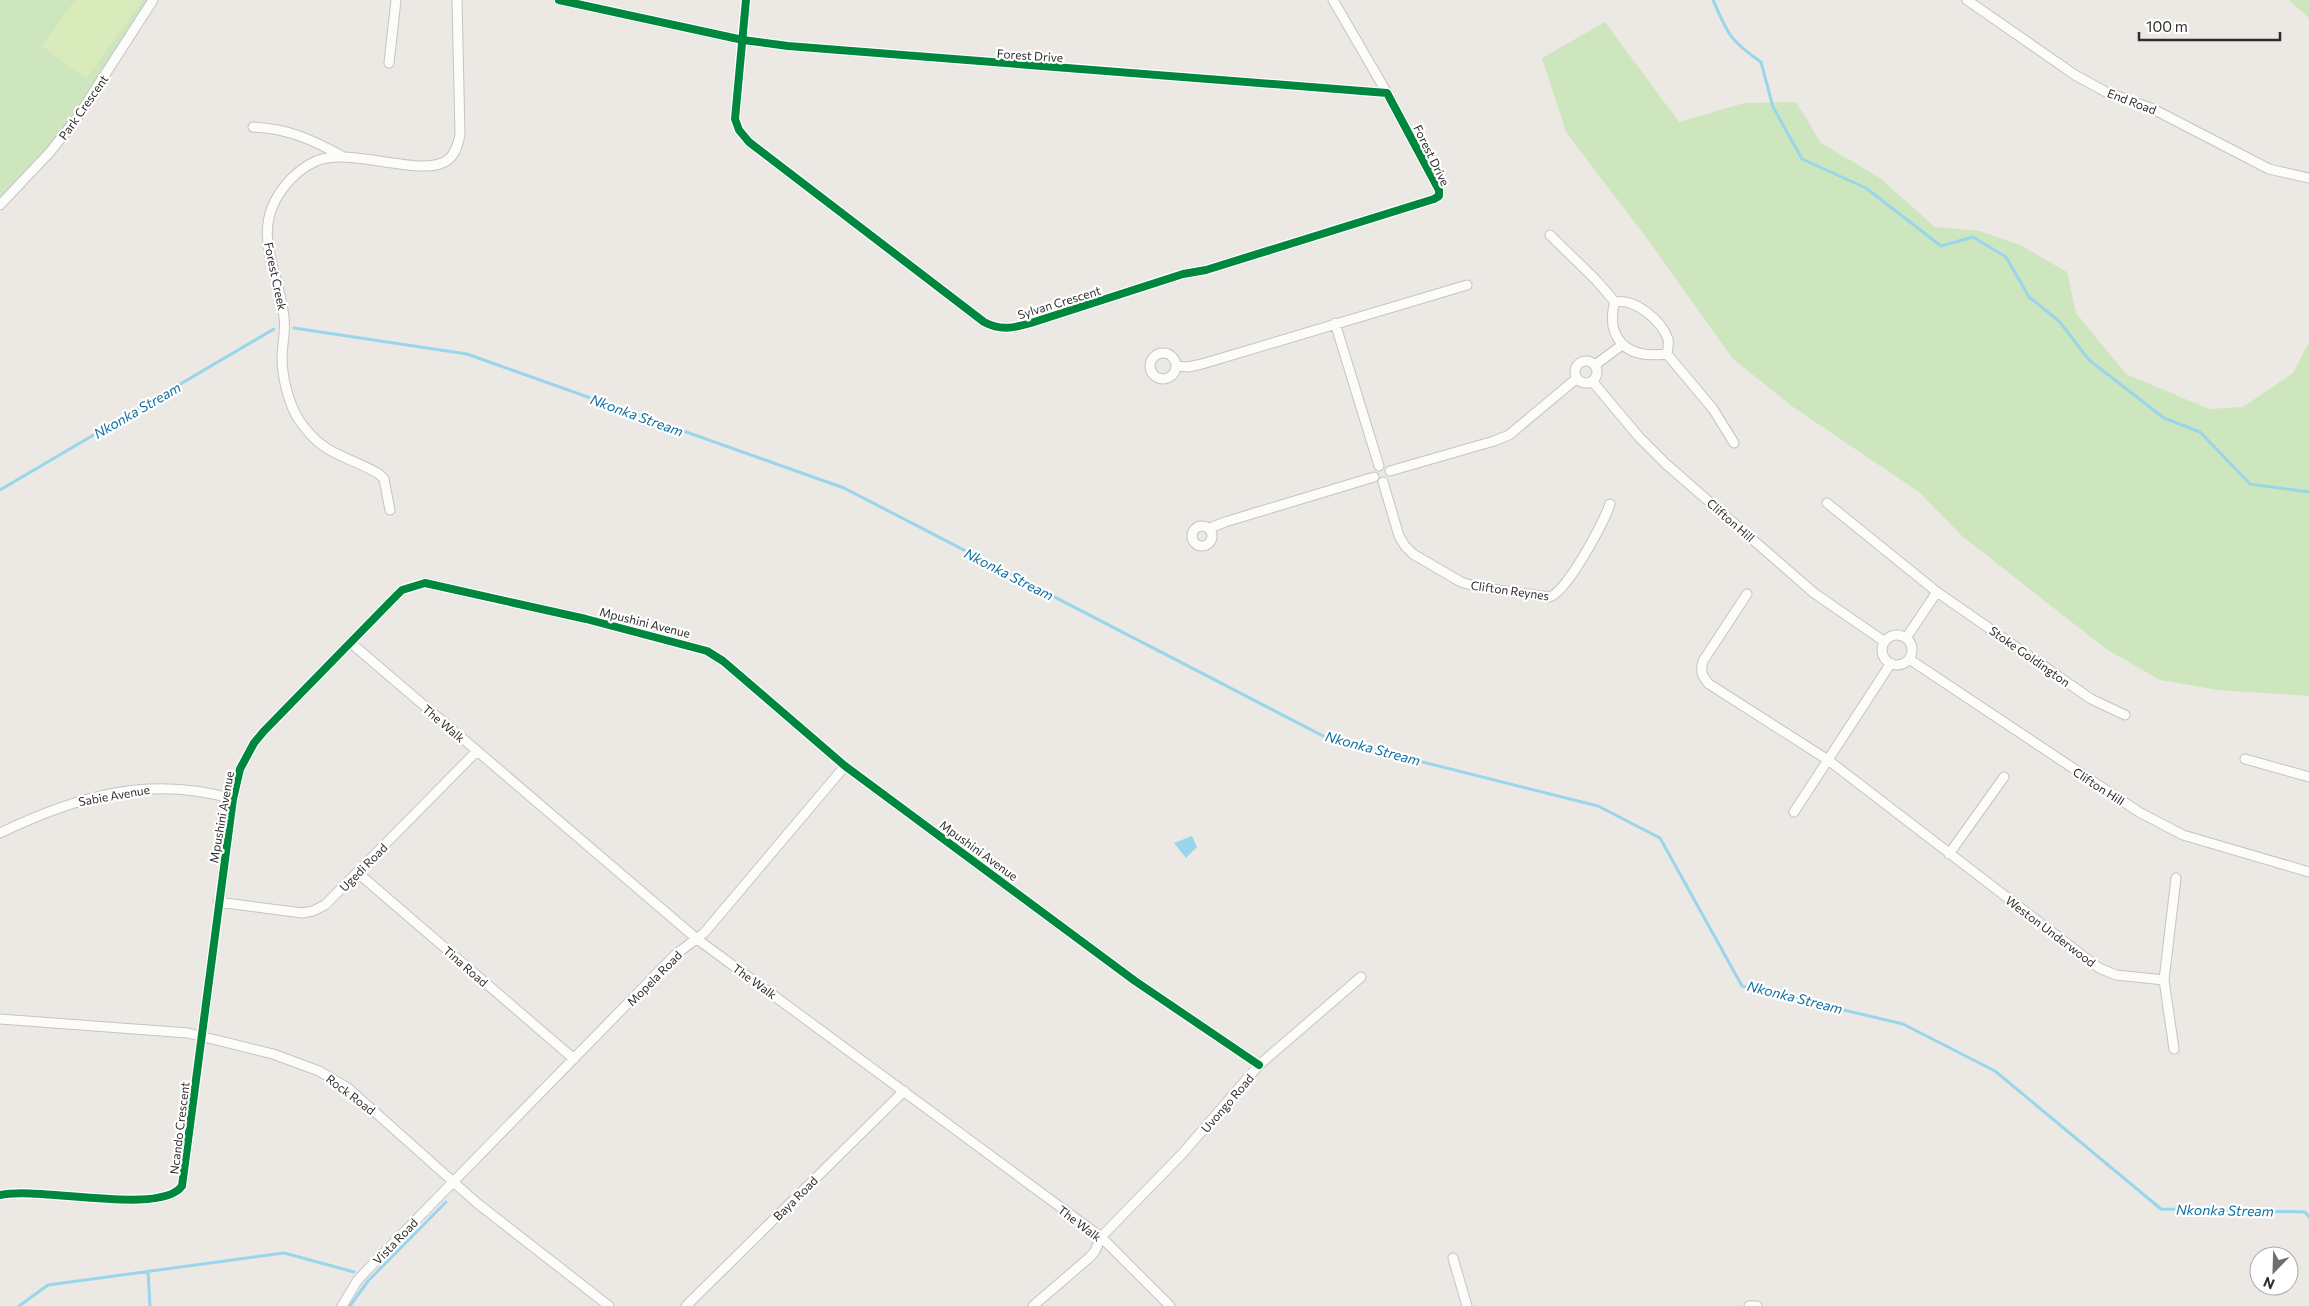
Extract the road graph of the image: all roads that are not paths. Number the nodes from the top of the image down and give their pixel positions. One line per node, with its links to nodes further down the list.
1 (153, 0): 15 (street, Park Crescent)
2 (396, 0): 9 (street)
3 (457, 0): 12 (street, Forest Creek)
4 (559, 0): 8 (street, Forest Drive)
5 (746, 0): 8 (street, Sylvan Crescent)
6 (1333, 0): 10 (street)
7 (1966, 0): 13 (street, End Road)
8 (742, 40): 10 (street, Forest Drive); 14 (street, Sylvan Crescent)
9 (389, 63)
10 (1387, 93): 14 (street, Forest Drive)
11 (253, 127): 12 (street)
12 (342, 156): 33 (street, Forest Creek)
13 (2309, 178)
14 (1439, 196)
15 (0, 204)
16 (1550, 235): 18 (street)
17 (1467, 285): 19 (street)
18 (1615, 302): 20 (street); 21 (street)
19 (1336, 323): 23 (street); 27 (street)
20 (1622, 345): 21 (street); 22 (street)
21 (1667, 354): 26 (street)
22 (1596, 365): 24 (street); 25 (street)
23 (1177, 366)
24 (1576, 379): 25 (street); 28 (street)
25 (1592, 381): 38 (street, Clifton Hill)
26 (1734, 444)
27 (1380, 466): 28 (street); 29 (street)
28 (1390, 471): 30 (street)
29 (1374, 477): 30 (street); 34 (street)
30 (1383, 482): 32 (street, Clifton Reynes)
31 (1827, 503): 35 (street, Stoke Goldington)
32 (1610, 504)
33 (390, 510)
34 (1210, 528)
35 (1937, 592): 37 (street); 42 (street, Stoke Goldington)
36 (1747, 594): 45 (street, Weston Underwood)
37 (1906, 638): 38 (street); 40 (street)
38 (1885, 642): 41 (street)
39 (351, 643): 43 (street, The Walk); 46 (street, Mpushini Avenue); 49 (street, Mpushini Avenue)
40 (1909, 659): 41 (street); 53 (street, Clifton Hill)
41 (1891, 663): 45 (street)
42 (2125, 715)
43 (477, 751): 54 (street, Ugedi Road); 57 (street, The Walk)
44 (2245, 759): 48 (street)
45 (1828, 760): 50 (street); 52 (street, Weston Underwood)
46 (844, 766): 57 (street, Mopela Road); 64 (street, Mpushini Avenue)
47 (2004, 777): 52 (street)
48 (2309, 777)
49 (233, 798): 51 (street, Sabie Avenue); 56 (street, Mpushini Avenue)
50 (1794, 812)
51 (0, 833)
52 (1949, 854): 59 (street, Weston Underwood)
53 (2309, 872)
54 (358, 873): 56 (street, Ugedi Road); 63 (street, Tina Road)
55 (2176, 878): 59 (street)
56 (218, 902): 61 (street, Mpushini Avenue)
57 (697, 939): 63 (street, Mopela Road); 65 (street, The Walk)
58 (1361, 976): 64 (street, Uvongo Road)
59 (2164, 980): 62 (street)
60 (0, 1019): 61 (street, Rock Road)
61 (201, 1035): 66 (street, Rock Road); 67 (street, Ncando Crescent)
62 (2174, 1049)
63 (574, 1059): 66 (street, Mopela Road)
64 (1259, 1066): 68 (street, Uvongo Road)
65 (904, 1091): 68 (street, The Walk); 72 (street, Baya Road)
66 (454, 1182): 70 (street, Vista Road); 71 (street, Rock Road)
67 (0, 1195)
68 (1101, 1238): 73 (street, Uvongo Road); 74 (street, The Walk)
69 (1454, 1258): 75 (street)
70 (342, 1306)
71 (609, 1306)
72 (686, 1306)
73 (1033, 1306)
74 (1170, 1306)
75 (1467, 1306)
76 (1749, 1306): 77 (street)
77 (1757, 1306)

